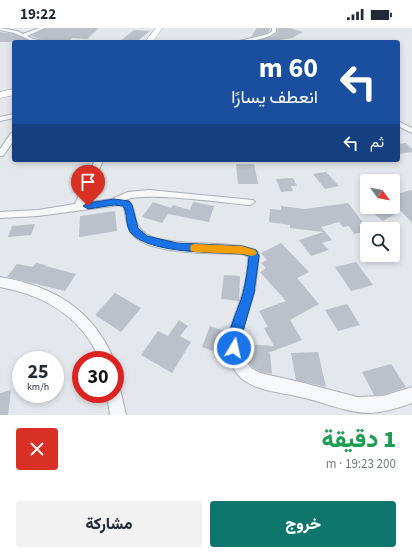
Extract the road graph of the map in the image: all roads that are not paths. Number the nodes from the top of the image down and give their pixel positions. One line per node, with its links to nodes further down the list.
1 (43, 28): 5 (street)
2 (159, 28): 7 (street)
3 (274, 28): 8 (street)
4 (0, 29): 5 (street)
5 (23, 36): 6 (street)
6 (32, 40)
7 (150, 40)
8 (246, 40)
9 (12, 92): 10 (street)
10 (0, 95)
11 (12, 116): 12 (street)
12 (0, 119)
13 (400, 123): 14 (street)
14 (412, 131)
15 (12, 138): 16 (street)
16 (0, 154)
17 (98, 162): 20 (street)
18 (114, 202): 19 (street); 20 (street); 24 (street)
19 (250, 202)
20 (79, 207): 21 (street)
21 (0, 214)
22 (0, 282): 23 (street)
23 (102, 351)
24 (412, 395)
25 (116, 403): 26 (street)
26 (118, 415)

